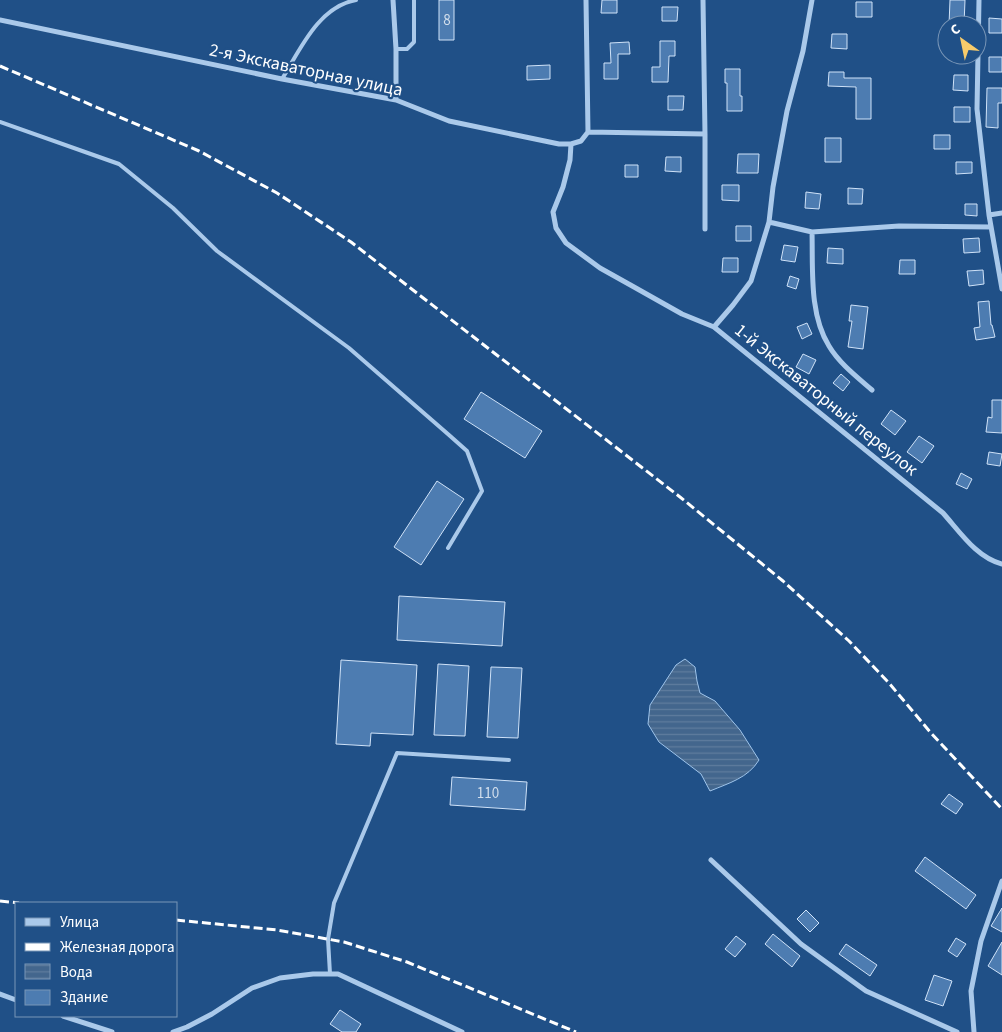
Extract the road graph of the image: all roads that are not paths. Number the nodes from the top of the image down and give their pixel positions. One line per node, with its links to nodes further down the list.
1 (356, 0): 10 (lane)
2 (393, 0): 9 (street)
3 (414, 0): 9 (lane)
4 (586, 0): 13 (street)
5 (703, 0): 14 (street)
6 (812, 0): 18 (street, 1-й Экскаваторный переулок)
7 (980, 0): 17 (street)
8 (0, 20): 10 (street, 2-я Экскаваторная улица)
9 (396, 49): 11 (street)
10 (282, 79): 11 (street, 2-я Экскаваторная улица)
11 (396, 100): 15 (street, 2-я Экскаваторная улица)
12 (0, 122): 25 (lane)
13 (588, 132): 14 (street); 15 (street)
14 (705, 134): 20 (street)
15 (571, 144): 23 (street)
16 (1002, 213): 17 (street)
17 (989, 215): 19 (street)
18 (769, 222): 21 (street); 23 (street, 1-й Экскаваторный переулок)
19 (991, 227): 21 (street); 22 (street)
20 (705, 229)
21 (812, 232): 24 (street)
22 (1002, 289)
23 (714, 327): 26 (street, 1-й Экскаваторный переулок)
24 (872, 390)
25 (448, 548)
26 (1002, 564)
27 (510, 760): 30 (lane)
28 (711, 860): 37 (street)
29 (1002, 881): 38 (street)
30 (330, 974): 35 (street); 36 (street)
31 (0, 994): 32 (street)
32 (15, 1000)
33 (66, 1017): 34 (street)
34 (112, 1032)
35 (173, 1032)
36 (462, 1032)
37 (957, 1032)
38 (974, 1032)

